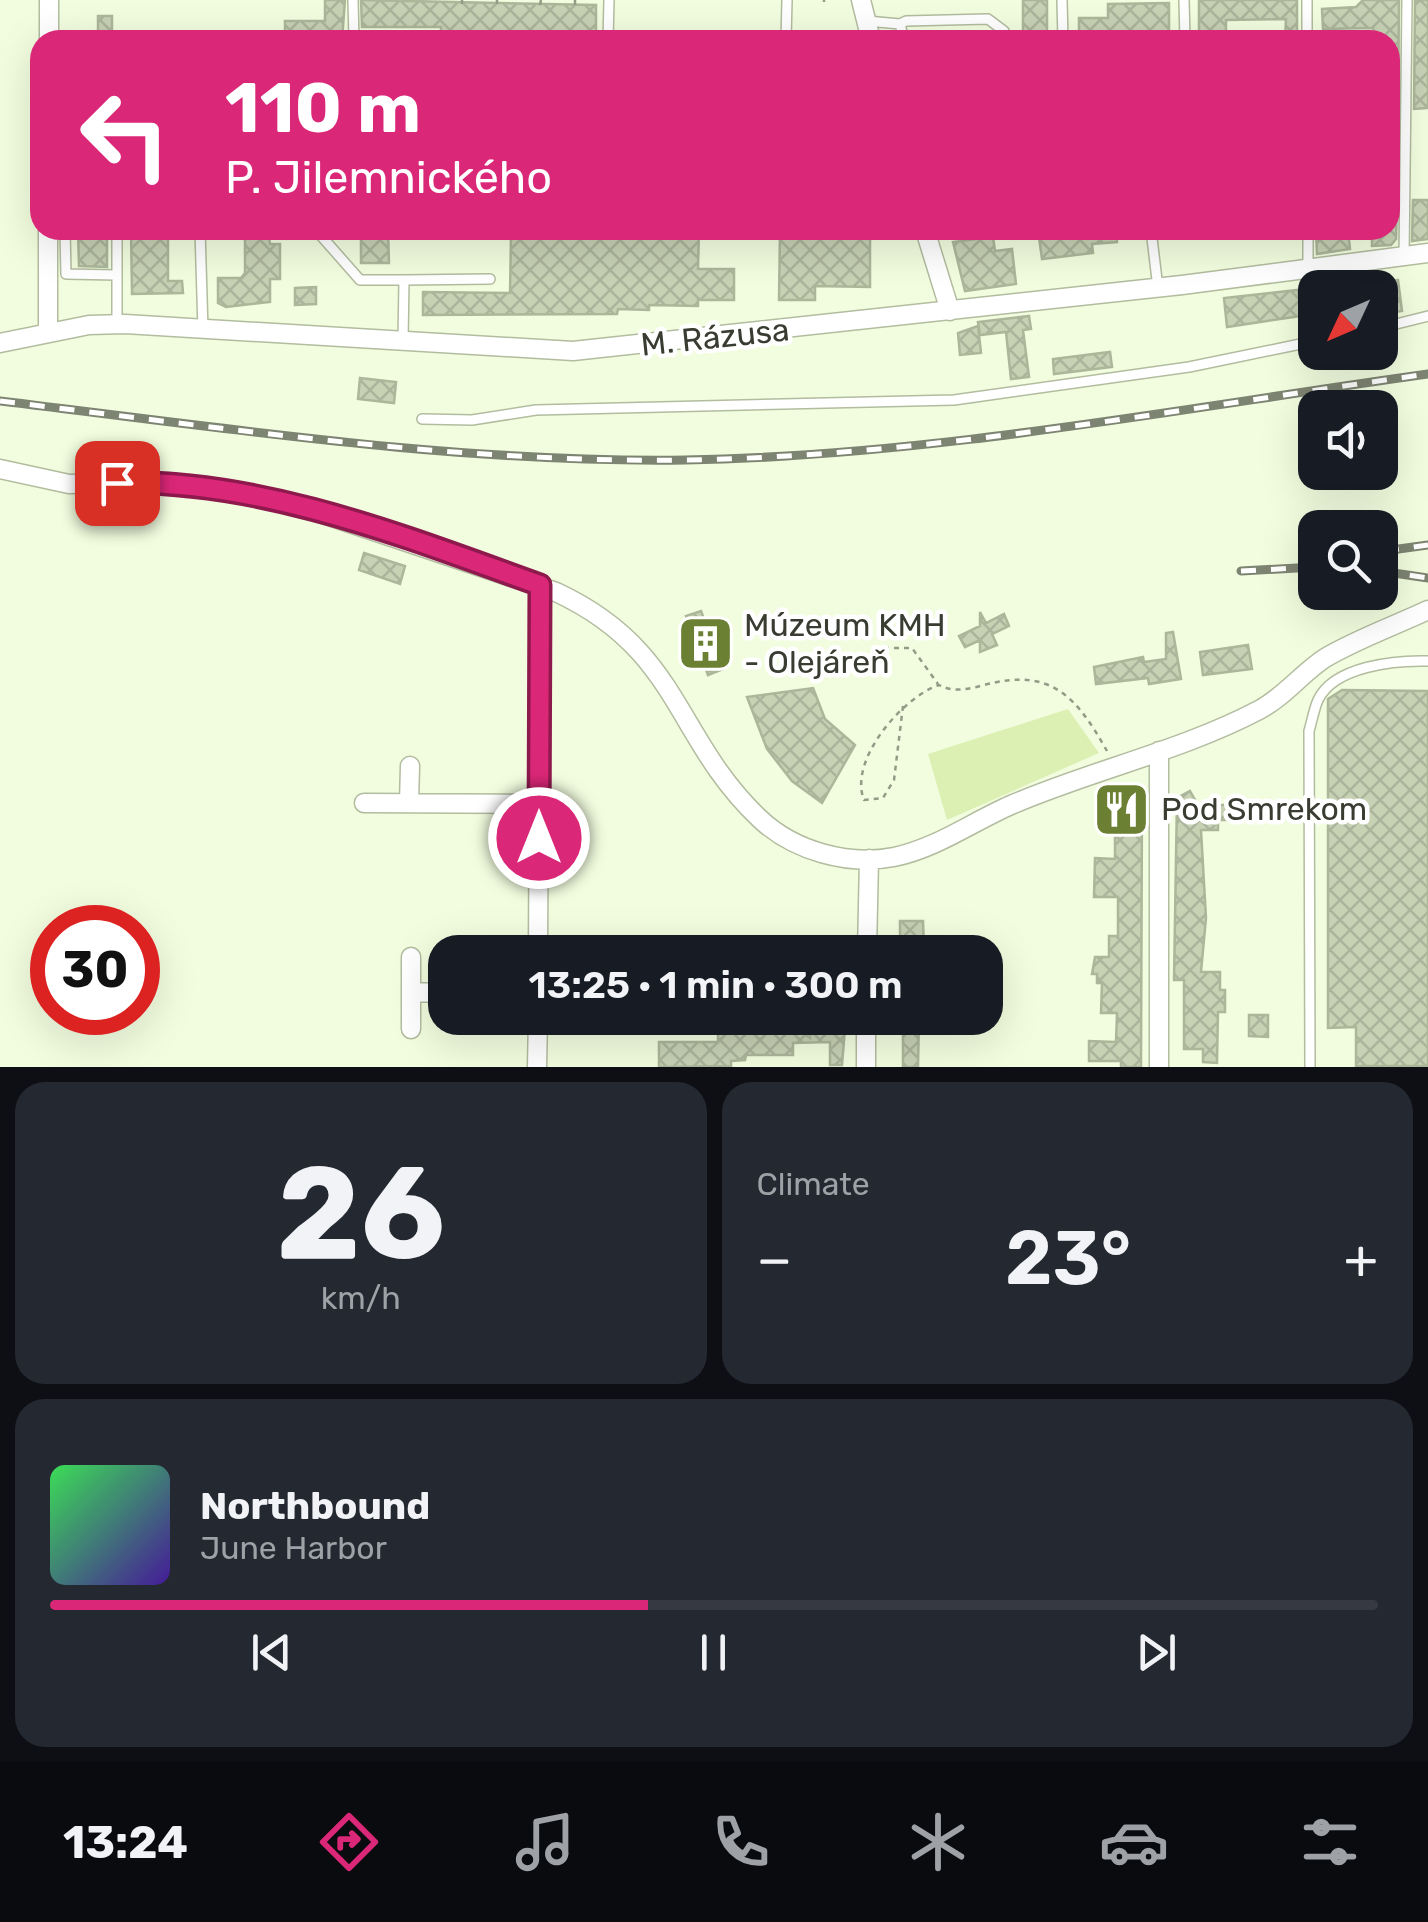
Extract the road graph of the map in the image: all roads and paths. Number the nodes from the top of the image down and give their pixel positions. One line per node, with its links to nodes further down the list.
1 (49, 0): 11 (street)
2 (353, 0): 12 (lane)
3 (609, 0): 13 (lane)
4 (787, 0): 14 (lane)
5 (860, 0): 15 (street)
6 (1062, 0): 19 (lane)
7 (1184, 0): 20 (lane)
8 (1307, 0): 21 (lane)
9 (1407, 0): 31 (lane)
10 (900, 24): 16 (lane); 17 (lane); 18 (lane)
11 (48, 30)
12 (354, 30)
13 (608, 30)
14 (786, 30)
15 (869, 30)
16 (873, 30)
17 (902, 30)
18 (1003, 30)
19 (1063, 30)
20 (1185, 30)
21 (1307, 30)
22 (48, 240): 42 (street)
23 (66, 240): 33 (lane)
24 (117, 240): 33 (lane)
25 (200, 240): 41 (lane)
26 (325, 240): 35 (lane)
27 (928, 240): 37 (street)
28 (1152, 240): 36 (lane)
29 (1308, 240): 32 (lane)
30 (1428, 254): 31 (street, M. Rázusa)
31 (1404, 256): 32 (street, M. Rázusa)
32 (1308, 269): 36 (street, M. Rázusa)
33 (116, 275): 39 (lane)
34 (490, 279): 35 (lane)
35 (404, 280): 43 (lane)
36 (1158, 288): 37 (street, M. Rázusa)
37 (950, 311): 43 (street, M. Rázusa)
38 (1428, 316): 40 (lane)
39 (117, 324): 41 (street, M. Rázusa); 42 (street, M. Rázusa)
40 (1398, 324)
41 (203, 330): 43 (street, M. Rázusa)
42 (48, 332): 44 (street, M. Rázusa)
43 (403, 341)
44 (0, 343)
45 (1298, 345): 46 (lane)
46 (422, 419)
47 (0, 469): 48 (street)
48 (540, 585): 59 (street); 60 (street)
49 (1428, 610): 54 (street)
50 (874, 648): 52 (path)
51 (1428, 661): 72 (lane)
52 (939, 686): 53 (path); 56 (path)
53 (902, 706): 53 (path)
54 (1160, 750): 56 (street); 71 (street)
55 (410, 766): 58 (street)
56 (1116, 766): 60 (street)
57 (364, 803): 58 (street)
58 (409, 803): 59 (street)
59 (539, 804): 61 (street)
60 (869, 859): 62 (street)
61 (538, 935)
62 (868, 935)
63 (411, 957): 64 (street)
64 (411, 992): 65 (street); 66 (street)
65 (428, 992)
66 (411, 1029)
67 (538, 1035): 69 (street)
68 (866, 1035): 70 (street)
69 (537, 1067)
70 (866, 1067)
71 (1158, 1067)
72 (1310, 1067)

